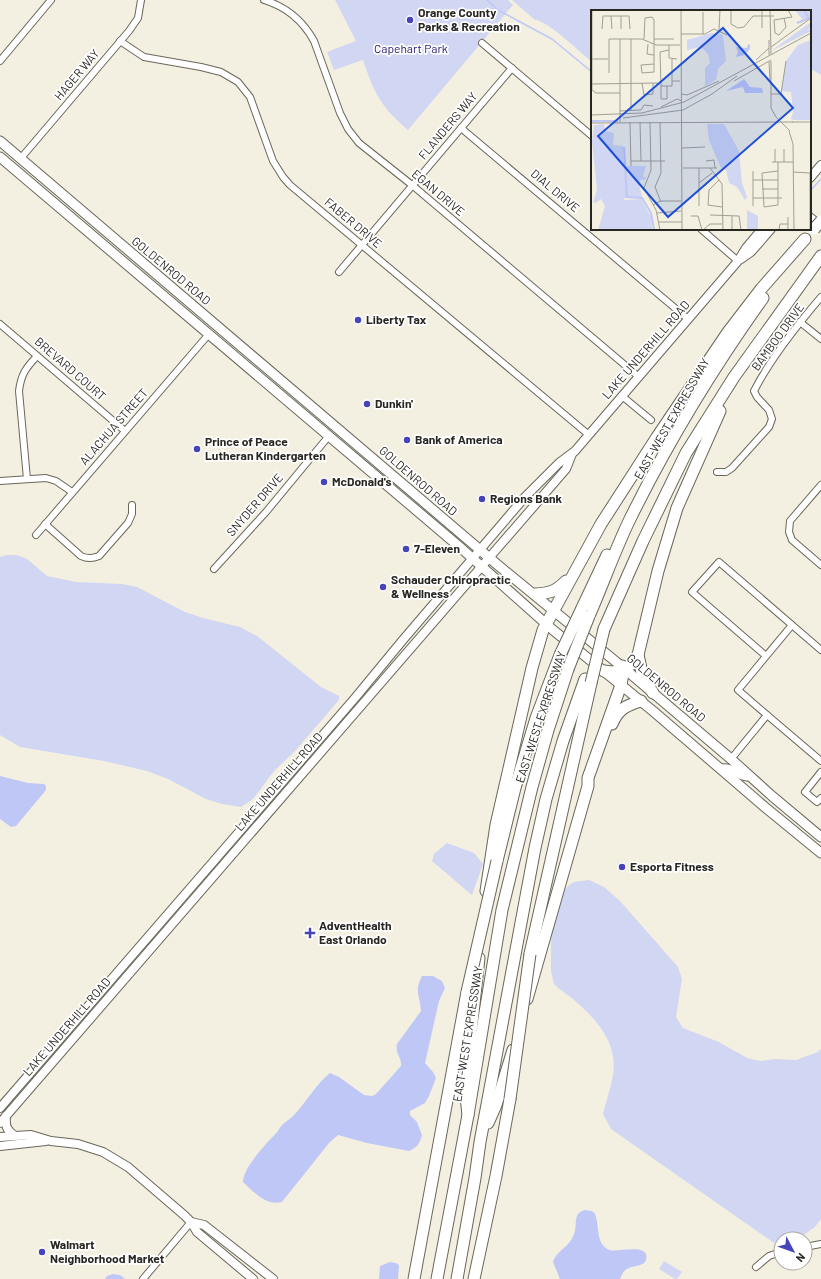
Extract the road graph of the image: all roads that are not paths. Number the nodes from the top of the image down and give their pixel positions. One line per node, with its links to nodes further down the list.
1 (51, 0): 6 (street)
2 (141, 0): 4 (street, HAGER WAY)
3 (264, 0): 15 (street, EGAN DRIVE)
4 (120, 41): 12 (street, HAGER WAY); 22 (street, FABER DRIVE)
5 (482, 43): 7 (street)
6 (0, 61)
7 (512, 68): 8 (street, FLANDERS WAY); 9 (street)
8 (461, 128): 15 (street, FLANDERS WAY); 28 (street, DIAL DRIVE)
9 (591, 135)
10 (0, 141): 12 (main road, GOLDENROD ROAD)
11 (0, 157): 27 (main road, GOLDENROD ROAD)
12 (21, 158): 29 (main road, GOLDENROD ROAD)
13 (821, 165): 14 (street)
14 (811, 177)
15 (412, 185): 22 (street, FLANDERS WAY); 36 (street, EGAN DRIVE)
16 (811, 217): 17 (street)
17 (819, 225): 21 (highway, EAST-WEST EXPRESSWAY)
18 (702, 230): 24 (street)
19 (761, 230): 24 (street, LAKE UNDERHILL ROAD)
20 (770, 230): 24 (street, LAKE UNDERHILL ROAD)
21 (805, 239): 61 (highway); 64 (highway, EAST-WEST EXPRESSWAY)
22 (362, 245): 25 (street, FLANDERS WAY); 43 (street, FABER DRIVE)
23 (821, 256): 37 (highway)
24 (738, 261): 28 (street, LAKE UNDERHILL ROAD)
25 (339, 272)
26 (821, 296): 30 (street, BAMBOO DRIVE)
27 (174, 305): 29 (main road); 32 (main road, GOLDENROD ROAD)
28 (688, 319): 36 (street, LAKE UNDERHILL ROAD)
29 (210, 320): 34 (main road, GOLDENROD ROAD)
30 (800, 322): 33 (street); 47 (street, BAMBOO DRIVE)
31 (0, 324): 35 (street, BREVARD COURT)
32 (209, 334): 34 (main road); 39 (main road, GOLDENROD ROAD); 42 (street, ALACHUA STREET)
33 (821, 339)
34 (243, 348): 40 (main road, GOLDENROD ROAD)
35 (37, 356): 42 (street, BREVARD COURT); 48 (street)
36 (639, 377): 38 (street, LAKE UNDERHILL ROAD)
37 (734, 377): 68 (highway); 72 (highway, bridge)
38 (622, 396): 41 (street); 43 (street, LAKE UNDERHILL ROAD)
39 (284, 398): 40 (main road); 44 (main road, GOLDENROD ROAD)
40 (324, 416): 45 (main road, GOLDENROD ROAD)
41 (651, 420)
42 (125, 431): 51 (street, ALACHUA STREET)
43 (589, 435): 46 (street, LAKE UNDERHILL ROAD)
44 (328, 437): 45 (main road); 56 (main road, GOLDENROD ROAD); 60 (street, SNYDER DRIVE)
45 (362, 448): 55 (main road, GOLDENROD ROAD)
46 (572, 454): 55 (street, LAKE UNDERHILL ROAD); 57 (street, LAKE UNDERHILL ROAD)
47 (717, 472)
48 (27, 479): 49 (street); 51 (street)
49 (0, 481)
50 (821, 485): 58 (street)
51 (72, 492): 53 (street, ALACHUA STREET)
52 (132, 505): 53 (street)
53 (45, 524): 54 (street, ALACHUA STREET)
54 (36, 535)
55 (480, 550): 56 (street, LAKE UNDERHILL ROAD); 57 (main road, GOLDENROD ROAD)
56 (472, 558): 59 (main road, GOLDENROD ROAD); 83 (street, LAKE UNDERHILL ROAD)
57 (490, 558): 59 (street, LAKE UNDERHILL ROAD); 62 (main road, GOLDENROD ROAD)
58 (821, 565)
59 (482, 567): 65 (main road, GOLDENROD ROAD); 85 (street, LAKE UNDERHILL ROAD)
60 (214, 569)
61 (571, 577): 62 (highway); 63 (highway)
62 (535, 594): 63 (main road, GOLDENROD ROAD)
63 (554, 610): 65 (highway); 70 (main road, GOLDENROD ROAD)
64 (585, 612): 94 (highway, EAST-WEST EXPRESSWAY, bridge); 108 (highway, bridge)
65 (546, 624): 71 (main road, GOLDENROD ROAD); 94 (highway)
66 (792, 625): 67 (street); 69 (street); 69 (street)
67 (821, 650)
68 (638, 655): 70 (highway); 74 (highway)
69 (766, 656): 76 (street)
70 (623, 669): 71 (highway); 73 (highway); 74 (main road, GOLDENROD ROAD)
71 (604, 671): 73 (main road, GOLDENROD ROAD)
72 (588, 681): 100 (highway); 111 (highway, bridge)
73 (621, 685): 75 (main road, GOLDENROD ROAD); 84 (highway)
74 (653, 693): 78 (main road, GOLDENROD ROAD)
75 (641, 701): 77 (main road, GOLDENROD ROAD); 84 (highway)
76 (767, 716): 78 (street); 79 (street)
77 (706, 756): 78 (main road); 80 (main road, GOLDENROD ROAD)
78 (731, 759): 82 (main road, GOLDENROD ROAD)
79 (821, 761)
80 (722, 770): 82 (main road); 88 (main road, GOLDENROD ROAD)
81 (821, 772): 86 (street)
82 (750, 776): 87 (main road, GOLDENROD ROAD)
83 (279, 786): 85 (street); 89 (street, LAKE UNDERHILL ROAD)
84 (588, 786): 100 (highway)
85 (286, 792): 90 (street, LAKE UNDERHILL ROAD)
86 (821, 798)
87 (821, 837)
88 (821, 853)
89 (176, 905): 90 (street); 91 (street, LAKE UNDERHILL ROAD)
90 (168, 930): 92 (street, LAKE UNDERHILL ROAD)
91 (123, 966): 92 (street); 93 (street, LAKE UNDERHILL ROAD)
92 (116, 989): 95 (street, LAKE UNDERHILL ROAD)
93 (0, 1108)
94 (468, 1115): 109 (highway, EAST-WEST EXPRESSWAY)
95 (6, 1116): 96 (street, LAKE UNDERHILL ROAD); 97 (street)
96 (0, 1123)
97 (15, 1136): 98 (street); 99 (street)
98 (0, 1137)
99 (51, 1140): 101 (street); 102 (street)
100 (480, 1142): 110 (highway)
101 (0, 1146)
102 (191, 1222): 105 (street); 106 (street); 107 (street)
103 (773, 1255): 104 (street)
104 (756, 1267)
105 (143, 1279)
106 (253, 1279)
107 (273, 1279)
108 (414, 1279)
109 (437, 1279)
110 (457, 1279)
111 (474, 1279)

